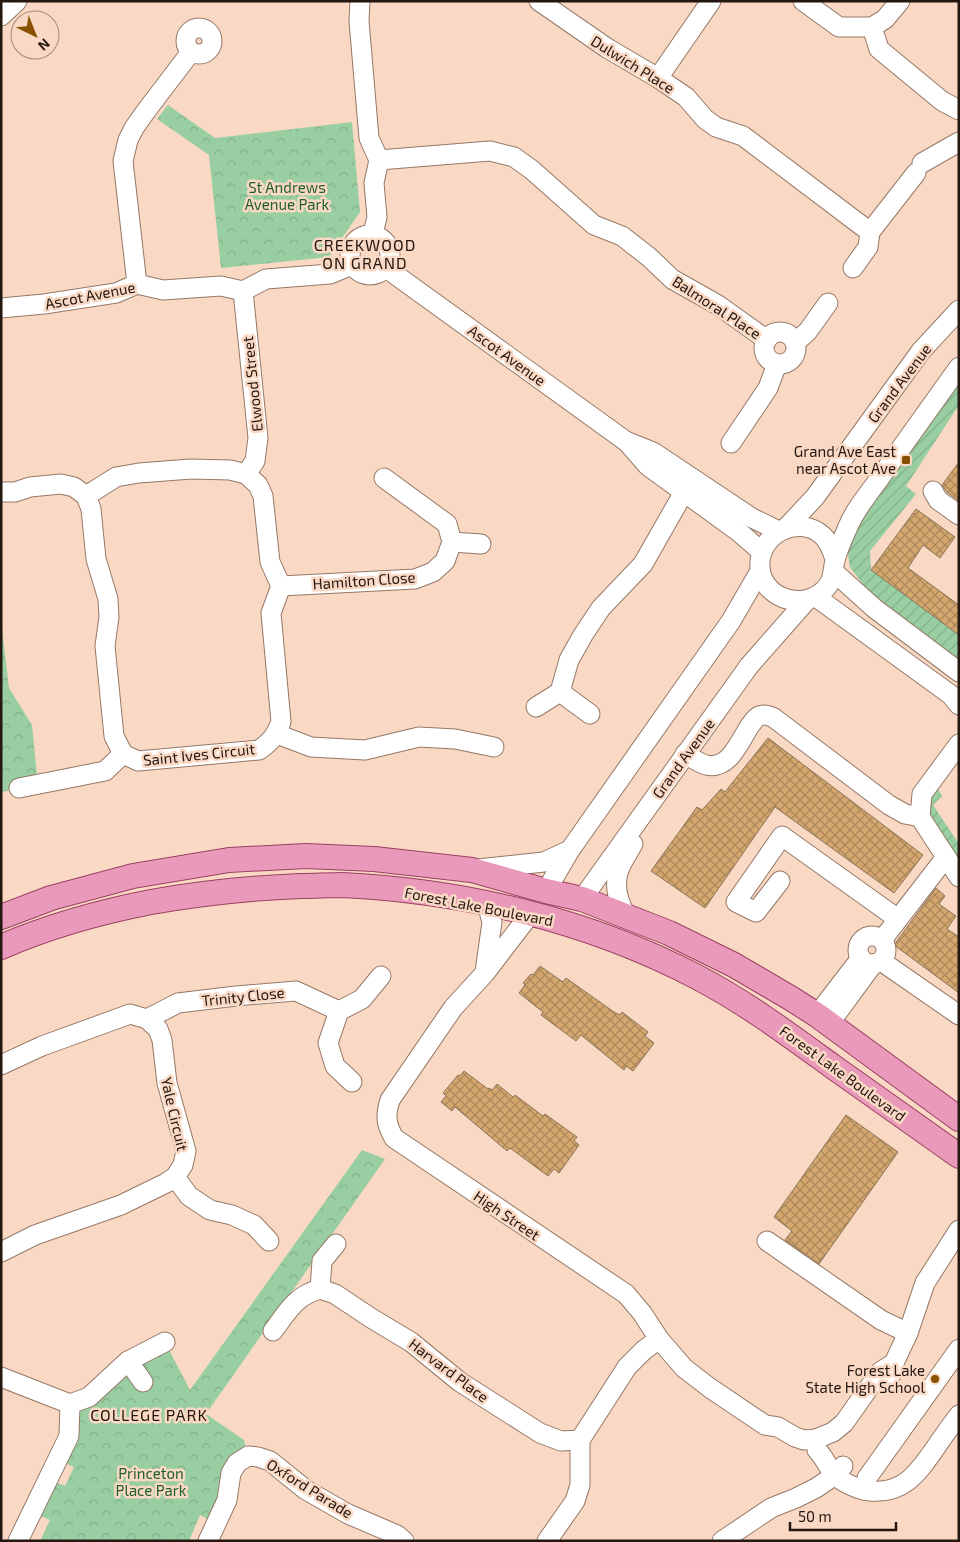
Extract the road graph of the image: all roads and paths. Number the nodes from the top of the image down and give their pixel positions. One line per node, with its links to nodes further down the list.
1 (17, 1): 7 (street)
2 (360, 1): 13 (street)
3 (539, 1): 10 (street, Dulwich Place)
4 (712, 1): 10 (street)
5 (802, 1): 8 (street)
6 (900, 1): 8 (street)
7 (1, 16)
8 (872, 27): 11 (street)
9 (192, 52): 19 (street)
10 (658, 78): 14 (street, Dulwich Place)
11 (959, 110)
12 (959, 142): 14 (street)
13 (379, 160): 15 (street); 24 (street, Balmoral Place)
14 (870, 232): 18 (street)
15 (373, 234): 16 (street); 17 (street)
16 (352, 265): 17 (street); 20 (street)
17 (386, 268): 31 (street, Ascot Avenue)
18 (853, 268)
19 (137, 284): 20 (street, Ascot Avenue); 22 (street, Ascot Avenue)
20 (243, 291): 29 (street, Elwood Street)
21 (828, 303): 25 (street)
22 (1, 308)
23 (959, 310): 36 (street, Grand Avenue)
24 (767, 340): 25 (street, Balmoral Place); 26 (street, Balmoral Place)
25 (795, 343): 26 (street)
26 (777, 364): 28 (street)
27 (959, 367): 40 (street, Grand Avenue)
28 (731, 443)
29 (246, 474): 34 (street); 42 (street)
30 (384, 478): 37 (street)
31 (688, 485): 36 (street, Ascot Avenue); 39 (street, Ascot Avenue); 45 (street)
32 (933, 491): 35 (street)
33 (1, 492): 34 (street)
34 (86, 496): 52 (street, Saint Ives Circuit)
35 (959, 515)
36 (783, 530): 39 (street, Grand Avenue); 40 (street)
37 (452, 542): 38 (street); 42 (street, Hamilton Close)
38 (481, 544)
39 (762, 552): 41 (street)
40 (835, 566): 43 (street, Grand Avenue); 44 (street)
41 (760, 570): 43 (street); 57 (street)
42 (281, 586): 49 (street)
43 (811, 598): 46 (street); 53 (street, Grand Avenue)
44 (959, 672)
45 (560, 692): 47 (street); 48 (street)
46 (959, 705)
47 (536, 707)
48 (590, 714)
49 (277, 734): 51 (street); 52 (street, Saint Ives Circuit)
50 (959, 744): 55 (street)
51 (494, 747)
52 (122, 754): 54 (street)
53 (686, 754): 55 (street); 56 (street, Grand Avenue)
54 (19, 788)
55 (920, 817): 58 (street)
56 (633, 828): 63 (street, Grand Avenue); 66 (street)
57 (570, 850): 59 (street); 62 (street)
58 (946, 857): 60 (street); 68 (street)
59 (472, 870): 62 (main road, Forest Lake Boulevard); 67 (main road, Forest Lake Boulevard)
60 (959, 877)
61 (780, 882): 68 (street)
62 (546, 891): 63 (main road, Forest Lake Boulevard); 65 (main road)
63 (582, 899): 66 (main road, Forest Lake Boulevard); 69 (main road, Grand Avenue)
64 (487, 904): 65 (main road, Forest Lake Boulevard); 70 (main road, Forest Lake Boulevard); 72 (street)
65 (531, 913): 69 (main road, Forest Lake Boulevard); 72 (street, High Street)
66 (628, 916): 77 (main road, Forest Lake Boulevard)
67 (1, 917)
68 (898, 919): 71 (street)
69 (567, 922): 83 (main road, Forest Lake Boulevard)
70 (1, 946)
71 (871, 961): 75 (street); 77 (street)
72 (485, 973): 95 (street, High Street)
73 (381, 976): 74 (street)
74 (339, 1011): 76 (street, Trinity Close); 79 (street)
75 (959, 1015)
76 (147, 1019): 78 (street); 84 (street, Yale Circuit)
77 (823, 1020): 80 (main road, Forest Lake Boulevard)
78 (1, 1065)
79 (352, 1082)
80 (925, 1094): 81 (street); 82 (main road, Forest Lake Boulevard)
81 (959, 1107)
82 (959, 1119)
83 (959, 1156)
84 (175, 1178): 86 (street); 89 (street)
85 (959, 1230): 92 (street, High Street)
86 (269, 1241)
87 (768, 1241): 94 (street)
88 (336, 1244): 91 (street)
89 (1, 1252)
90 (959, 1252): 92 (street, High Street)
91 (320, 1289): 93 (street); 105 (street, Harvard Place)
92 (916, 1309): 94 (street, High Street)
93 (273, 1331)
94 (908, 1333): 99 (street, High Street)
95 (659, 1339): 104 (street, High Street); 105 (street)
96 (165, 1342): 98 (street)
97 (959, 1349): 108 (street)
98 (128, 1361): 101 (street); 102 (street)
99 (894, 1363): 104 (street, High Street); 106 (street, High Street)
100 (1, 1377): 102 (street)
101 (143, 1382)
102 (70, 1404): 109 (street)
103 (959, 1415): 108 (street)
104 (765, 1425): 106 (street, High Street)
105 (580, 1440): 112 (street)
106 (826, 1447): 107 (street)
107 (839, 1470): 108 (street); 113 (street)
108 (867, 1481)
109 (18, 1541)
110 (208, 1541): 111 (street, Oxford Parade)
111 (404, 1541)
112 (548, 1541)
113 (722, 1541)

